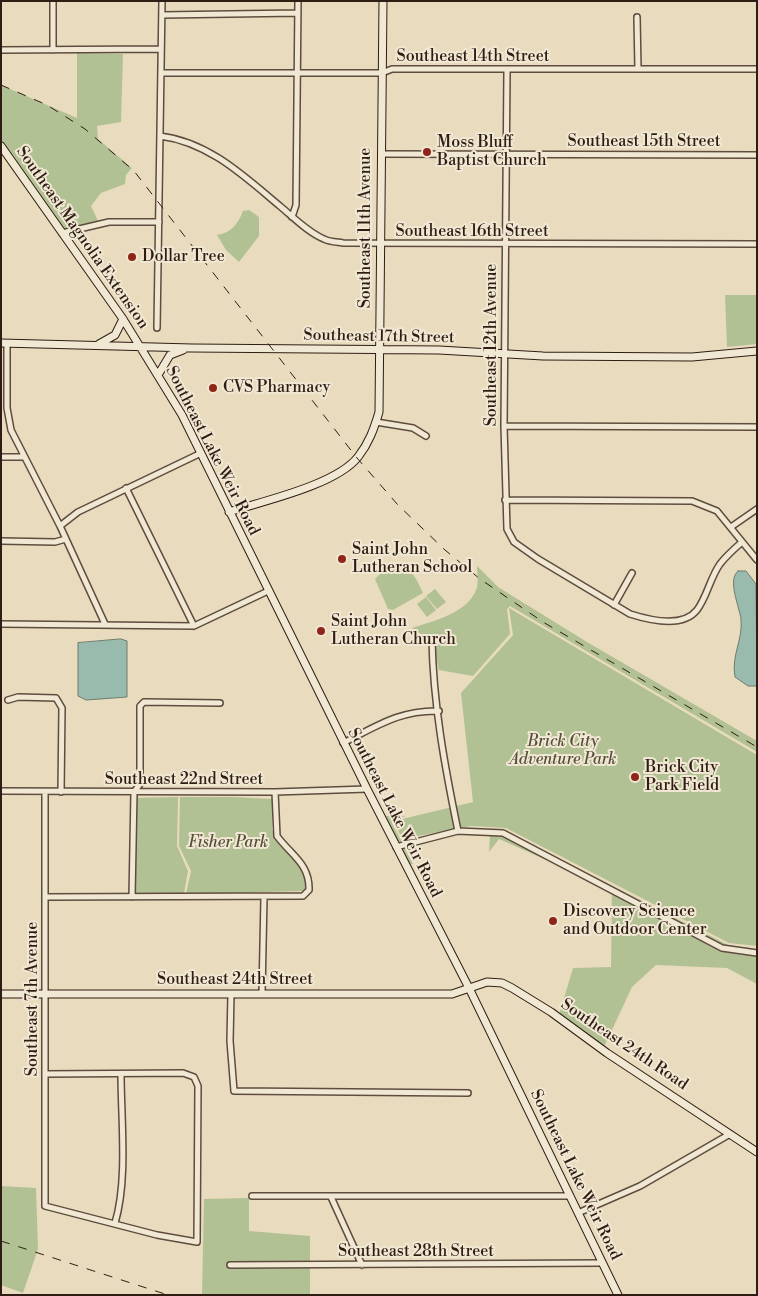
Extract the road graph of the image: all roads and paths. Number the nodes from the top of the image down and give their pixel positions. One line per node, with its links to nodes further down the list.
1 (53, 1): 10 (street)
2 (162, 1): 6 (street)
3 (298, 1): 5 (street)
4 (383, 1): 15 (main road, Southeast 11th Avenue)
5 (298, 13): 6 (street); 16 (street)
6 (162, 16): 8 (street)
7 (637, 17): 13 (street)
8 (161, 49): 10 (street); 14 (street)
9 (1, 50): 10 (street)
10 (53, 50)
11 (757, 69): 13 (street, Southeast 14th Street)
12 (507, 70): 13 (street, Southeast 14th Street); 15 (street, Southeast 14th Street); 20 (street, Southeast 12th Avenue)
13 (638, 70)
14 (161, 73): 16 (street, Southeast 14th Street); 17 (street)
15 (382, 73): 16 (street, Southeast 14th Street); 19 (main road, Southeast 11th Avenue)
16 (297, 74): 22 (street)
17 (160, 136): 22 (street, Southeast 16th Street); 23 (street)
18 (1, 146): 24 (main road, Southeast Magnolia Extension)
19 (381, 154): 20 (street, Southeast 15th Street); 25 (main road, Southeast 11th Avenue)
20 (506, 154): 21 (street, Southeast 15th Street); 26 (street, Southeast 12th Avenue)
21 (757, 155)
22 (292, 216): 25 (street, Southeast 16th Street)
23 (159, 222): 24 (street); 29 (street)
24 (62, 233): 28 (main road, Southeast Magnolia Extension)
25 (380, 244): 26 (street, Southeast 16th Street); 34 (main road, Southeast 11th Avenue)
26 (506, 244): 27 (street, Southeast 16th Street); 36 (street, Southeast 12th Avenue)
27 (757, 244)
28 (123, 319): 31 (main road); 32 (main road, Southeast Magnolia Extension)
29 (157, 328)
30 (4, 343): 31 (main road, Southeast 17th Street); 44 (street)
31 (95, 345): 32 (main road, Southeast 17th Street)
32 (139, 346): 33 (main road, Southeast 17th Street); 37 (main road, Southeast Lake Weir Road)
33 (192, 348): 34 (main road, Southeast 17th Street); 37 (main road)
34 (379, 350): 36 (main road, Southeast 17th Street); 38 (main road, Southeast 11th Avenue)
35 (757, 351): 36 (main road, Southeast 17th Street)
36 (505, 355): 39 (street, Southeast 12th Avenue)
37 (158, 375): 42 (main road, Southeast Lake Weir Road)
38 (376, 422): 41 (street); 48 (main road, Southeast 11th Avenue)
39 (504, 426): 40 (street); 46 (street, Southeast 12th Avenue)
40 (757, 427)
41 (426, 436)
42 (199, 454): 45 (street); 48 (main road, Southeast Lake Weir Road)
43 (1, 457): 44 (street)
44 (24, 457): 49 (street)
45 (126, 488): 49 (street); 60 (street)
46 (506, 500): 50 (street); 57 (street, Southeast 12th Avenue)
47 (757, 509): 50 (street)
48 (229, 512): 56 (main road, Southeast Lake Weir Road)
49 (60, 526): 51 (street)
50 (732, 527): 53 (street)
51 (66, 539): 52 (street); 59 (street)
52 (1, 541)
53 (742, 542): 54 (street); 57 (street, Southeast 12th Avenue)
54 (757, 560)
55 (632, 573): 57 (street)
56 (268, 591): 60 (street); 65 (main road, Southeast Lake Weir Road)
57 (614, 605)
58 (1, 624): 59 (street)
59 (105, 624): 60 (street)
60 (194, 626)
61 (432, 639): 64 (street)
62 (8, 700): 69 (street)
63 (220, 703): 70 (street)
64 (439, 711): 65 (street); 72 (street)
65 (343, 743): 66 (main road, Southeast Lake Weir Road)
66 (366, 789): 71 (street, Southeast 22nd Street); 73 (main road, Southeast Lake Weir Road)
67 (1, 791): 68 (street, Southeast 22nd Street)
68 (45, 792): 69 (street, Southeast 22nd Street); 74 (street, Southeast 7th Avenue)
69 (61, 792): 70 (street, Southeast 22nd Street)
70 (134, 792): 71 (street, Southeast 22nd Street); 75 (street)
71 (274, 792): 76 (street)
72 (458, 831): 73 (street); 77 (street)
73 (396, 847): 78 (main road, Southeast Lake Weir Road)
74 (46, 897): 75 (street); 80 (street, Southeast 7th Avenue)
75 (132, 897): 76 (street)
76 (264, 897): 82 (street)
77 (757, 953)
78 (469, 988): 82 (main road, Southeast 24th Street); 86 (main road, Southeast 24th Road); 89 (main road, Southeast Lake Weir Road)
79 (1, 994): 80 (main road, Southeast 24th Street)
80 (46, 994): 81 (main road, Southeast 24th Street); 83 (street, Southeast 7th Avenue)
81 (231, 994): 82 (main road, Southeast 24th Street); 85 (street)
82 (262, 994)
83 (46, 1074): 84 (street); 92 (street, Southeast 7th Avenue)
84 (121, 1074): 92 (street); 92 (street)
85 (468, 1093)
86 (730, 1134): 87 (main road, Southeast 24th Road); 91 (street)
87 (757, 1152)
88 (252, 1196): 90 (street)
89 (570, 1196): 90 (street); 91 (main road, Southeast Lake Weir Road)
90 (331, 1197): 94 (street)
91 (578, 1213): 93 (main road, Southeast Lake Weir Road)
92 (115, 1223)
93 (602, 1263): 94 (street, Southeast 28th Street); 96 (main road, Southeast Lake Weir Road)
94 (362, 1265): 95 (street, Southeast 28th Street)
95 (230, 1266)
96 (618, 1295)

